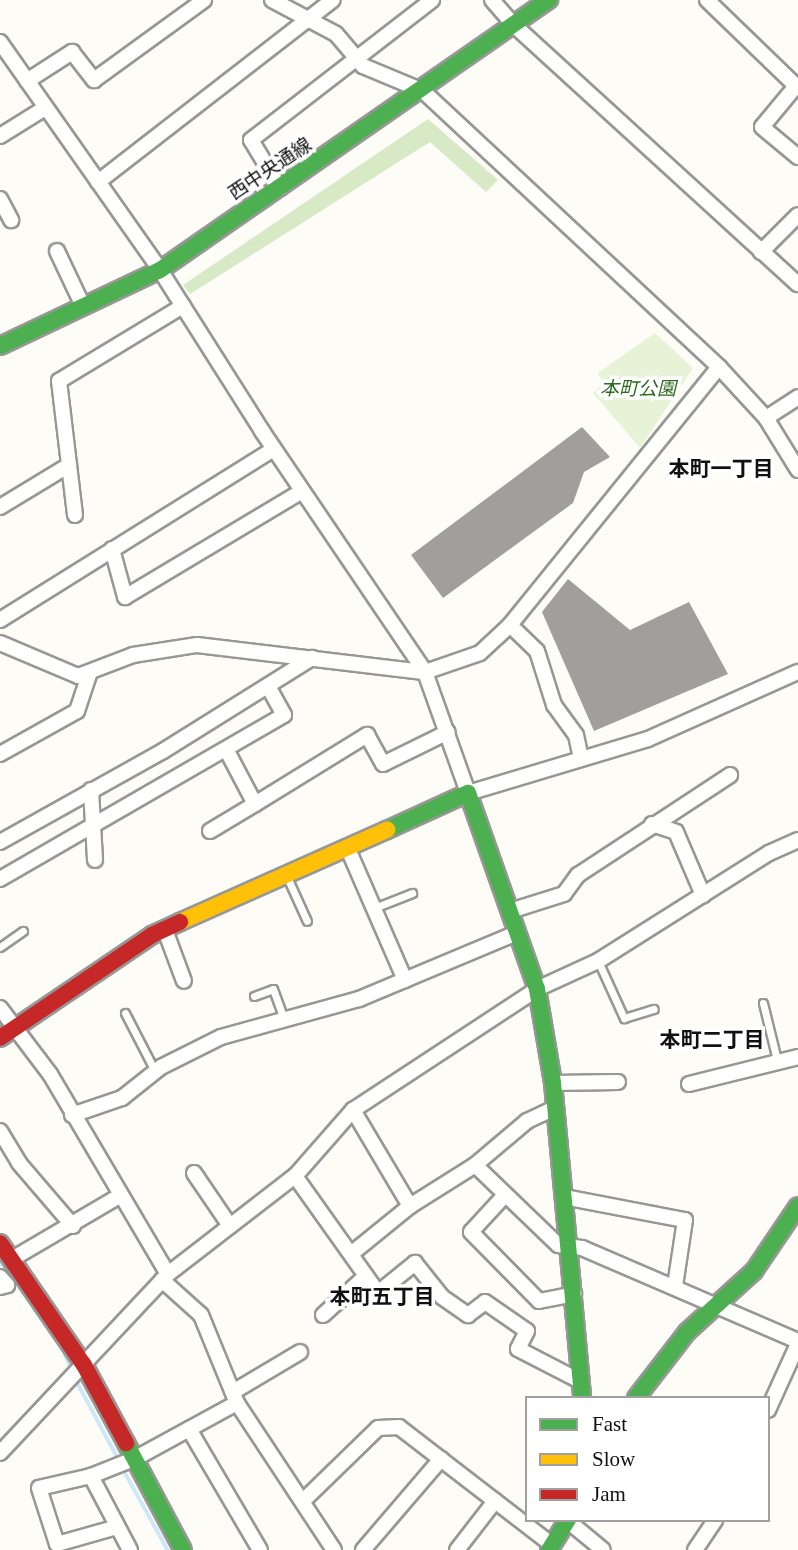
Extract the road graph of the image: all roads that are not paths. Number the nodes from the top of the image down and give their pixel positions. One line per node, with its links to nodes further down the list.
1 (204, 0): 13 (street)
2 (272, 0): 8 (street)
3 (333, 0): 8 (street)
4 (432, 0): 11 (street)
5 (492, 0): 9 (street)
6 (549, 0): 9 (street, 西中央通線)
7 (707, 0): 14 (street)
8 (310, 18): 11 (street); 19 (street)
9 (515, 26): 15 (street, 西中央通線); 25 (street)
10 (0, 42): 12 (street)
11 (357, 61): 15 (street); 20 (street)
12 (6, 62): 13 (street)
13 (27, 81): 16 (street)
14 (797, 87): 18 (street)
15 (423, 90): 20 (street, 西中央通線); 31 (street)
16 (46, 108): 17 (street); 19 (street)
17 (0, 136)
18 (798, 158)
19 (97, 182): 26 (street)
20 (280, 188): 26 (street, 西中央通線)
21 (0, 200): 23 (street)
22 (798, 215): 25 (street)
23 (11, 220)
24 (57, 251): 28 (street)
25 (761, 252): 27 (street)
26 (160, 270): 28 (street, 西中央通線); 29 (street)
27 (798, 284)
28 (83, 306): 30 (street, 西中央通線)
29 (183, 306): 34 (street); 35 (street)
30 (0, 346)
31 (719, 367): 33 (street); 42 (street)
32 (798, 397): 33 (street)
33 (766, 418): 36 (street)
34 (274, 449): 37 (street); 40 (street)
35 (69, 466): 38 (street); 39 (street)
36 (798, 470)
37 (302, 491): 40 (street); 45 (street)
38 (0, 507)
39 (75, 515)
40 (112, 549): 41 (street)
41 (0, 620)
42 (510, 625): 45 (street); 52 (street)
43 (0, 643): 46 (street)
44 (312, 657): 45 (street); 46 (street); 48 (street)
45 (425, 671): 49 (street)
46 (90, 672): 51 (street)
47 (798, 672): 52 (street)
48 (269, 688): 50 (street); 54 (street)
49 (447, 732): 55 (street); 56 (street)
50 (227, 751): 56 (street); 58 (street)
51 (0, 754)
52 (581, 758): 55 (street)
53 (730, 775): 57 (street)
54 (91, 790): 58 (street); 61 (street)
55 (468, 793): 62 (street); 69 (street)
56 (255, 804): 59 (street)
57 (652, 824): 67 (street); 69 (street)
58 (93, 826): 63 (street); 65 (street)
59 (210, 831)
60 (798, 840): 67 (street)
61 (0, 842)
62 (348, 849): 64 (street); 68 (street)
63 (95, 860)
64 (286, 876): 70 (lane); 71 (street)
65 (0, 879)
66 (412, 893): 68 (lane)
67 (703, 895): 75 (street)
68 (374, 908): 76 (street)
69 (510, 911): 73 (street)
70 (307, 920)
71 (165, 930): 77 (street); 85 (street)
72 (23, 931): 74 (lane)
73 (517, 933): 76 (street); 78 (street)
74 (0, 947)
75 (598, 961): 78 (street); 82 (lane)
76 (405, 980): 84 (street)
77 (184, 981)
78 (537, 989): 91 (street); 94 (street)
79 (254, 996): 84 (lane)
80 (763, 1003): 88 (lane)
81 (0, 1008): 85 (street)
82 (654, 1009)
83 (125, 1013): 89 (lane)
84 (284, 1020): 89 (street)
85 (17, 1026): 86 (street); 95 (street)
86 (0, 1038)
87 (798, 1057): 88 (street)
88 (777, 1060): 92 (street)
89 (155, 1072): 95 (street)
90 (618, 1082): 91 (street)
91 (553, 1083): 93 (street)
92 (689, 1084)
93 (555, 1108): 97 (street); 102 (street)
94 (353, 1110): 99 (street); 103 (street)
95 (72, 1115): 100 (street)
96 (0, 1131): 105 (street)
97 (475, 1165): 101 (street); 103 (street)
98 (194, 1173): 106 (street)
99 (295, 1176): 106 (street); 109 (street)
100 (121, 1195): 105 (street); 113 (street)
101 (505, 1195): 108 (street); 116 (street)
102 (564, 1197): 108 (street); 114 (street)
103 (410, 1206): 109 (street)
104 (798, 1206): 117 (street)
105 (73, 1226): 110 (street)
106 (230, 1226): 113 (street)
107 (0, 1243): 110 (street)
108 (569, 1245): 114 (street); 116 (street)
109 (351, 1254): 111 (street)
110 (12, 1259): 121 (street)
111 (366, 1276): 118 (street); 122 (street)
112 (0, 1277): 115 (street)
113 (165, 1277): 121 (street); 124 (street)
114 (675, 1286): 117 (street)
115 (0, 1287)
116 (574, 1294): 122 (street)
117 (715, 1304): 119 (street); 123 (street)
118 (323, 1315)
119 (798, 1343): 125 (street)
120 (300, 1352): 124 (street)
121 (85, 1365): 127 (street); 128 (street)
122 (581, 1389)
123 (638, 1396)
124 (235, 1398): 126 (street); 131 (street)
125 (770, 1406)
126 (189, 1429): 128 (street); 140 (street)
127 (0, 1453)
128 (136, 1458): 130 (street); 139 (street)
129 (441, 1459): 131 (street); 132 (street); 142 (street)
130 (91, 1476): 136 (street); 136 (street)
131 (304, 1500): 141 (street)
132 (495, 1501): 137 (street); 143 (street)
133 (567, 1522): 137 (street)
134 (570, 1522): 144 (street)
135 (714, 1522): 145 (street)
136 (117, 1527): 138 (street)
137 (551, 1548)
138 (130, 1550)
139 (183, 1550)
140 (260, 1550)
141 (334, 1550)
142 (363, 1550)
143 (457, 1550)
144 (603, 1550)
145 (695, 1550)

